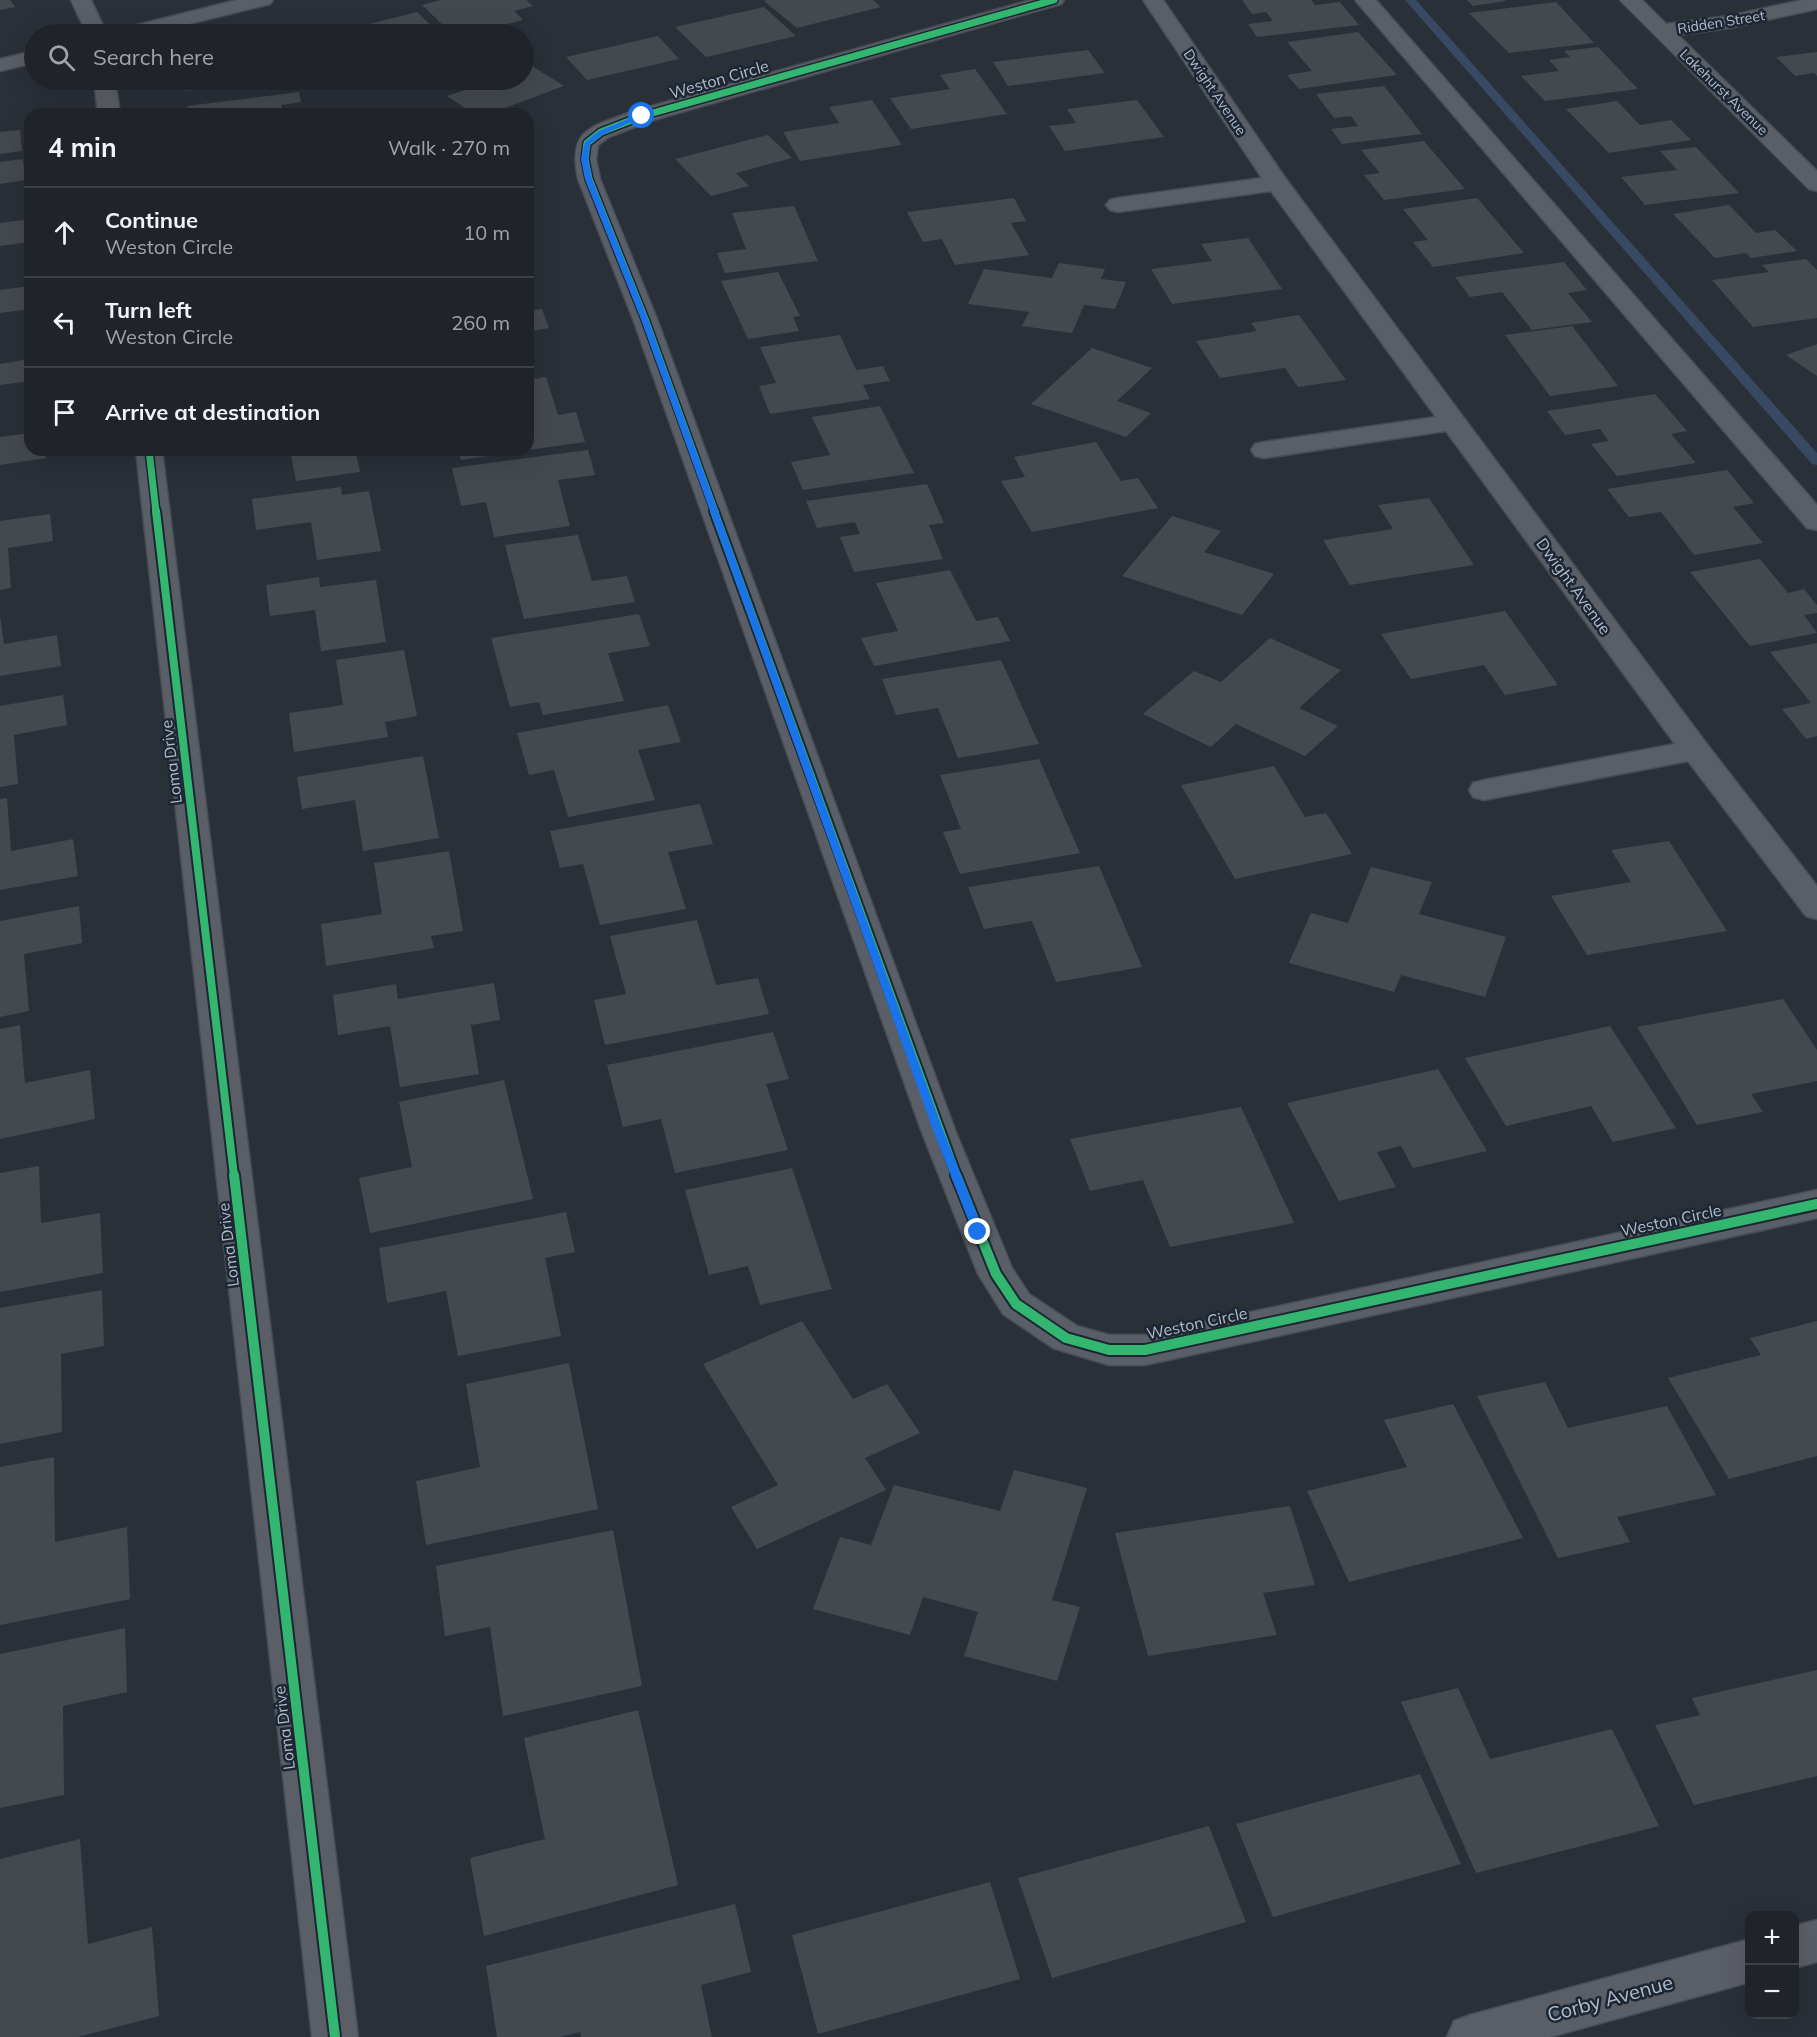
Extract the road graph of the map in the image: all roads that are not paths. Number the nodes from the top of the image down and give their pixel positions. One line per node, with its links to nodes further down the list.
1 (81, 0): 8 (street)
2 (263, 0): 9 (street)
3 (1054, 0): 25 (street, Weston Circle)
4 (1153, 0): 15 (street, Dwight Avenue)
5 (1365, 0): 21 (street)
6 (1630, 0): 10 (street, Lakehurst Avenue)
7 (1817, 3): 10 (street, Ridden Street)
8 (92, 24)
9 (165, 24)
10 (1660, 31): 16 (street, Lakehurst Avenue)
11 (24, 59): 12 (street)
12 (0, 65)
13 (106, 90): 14 (street)
14 (108, 108)
15 (1277, 183): 17 (street); 18 (street, Dwight Avenue)
16 (1817, 184)
17 (1118, 205)
18 (1454, 422): 19 (street); 22 (street, Dwight Avenue)
19 (1263, 450)
20 (150, 456): 29 (street, Loma Drive)
21 (1817, 522)
22 (1695, 750): 23 (street); 24 (street, Dwight Avenue)
23 (1484, 790)
24 (1817, 908)
25 (1817, 1204)
26 (1817, 1941): 27 (street)
27 (1799, 1946)
28 (1745, 1961): 30 (street, Corby Avenue)
29 (335, 2037)
30 (1470, 2037)

